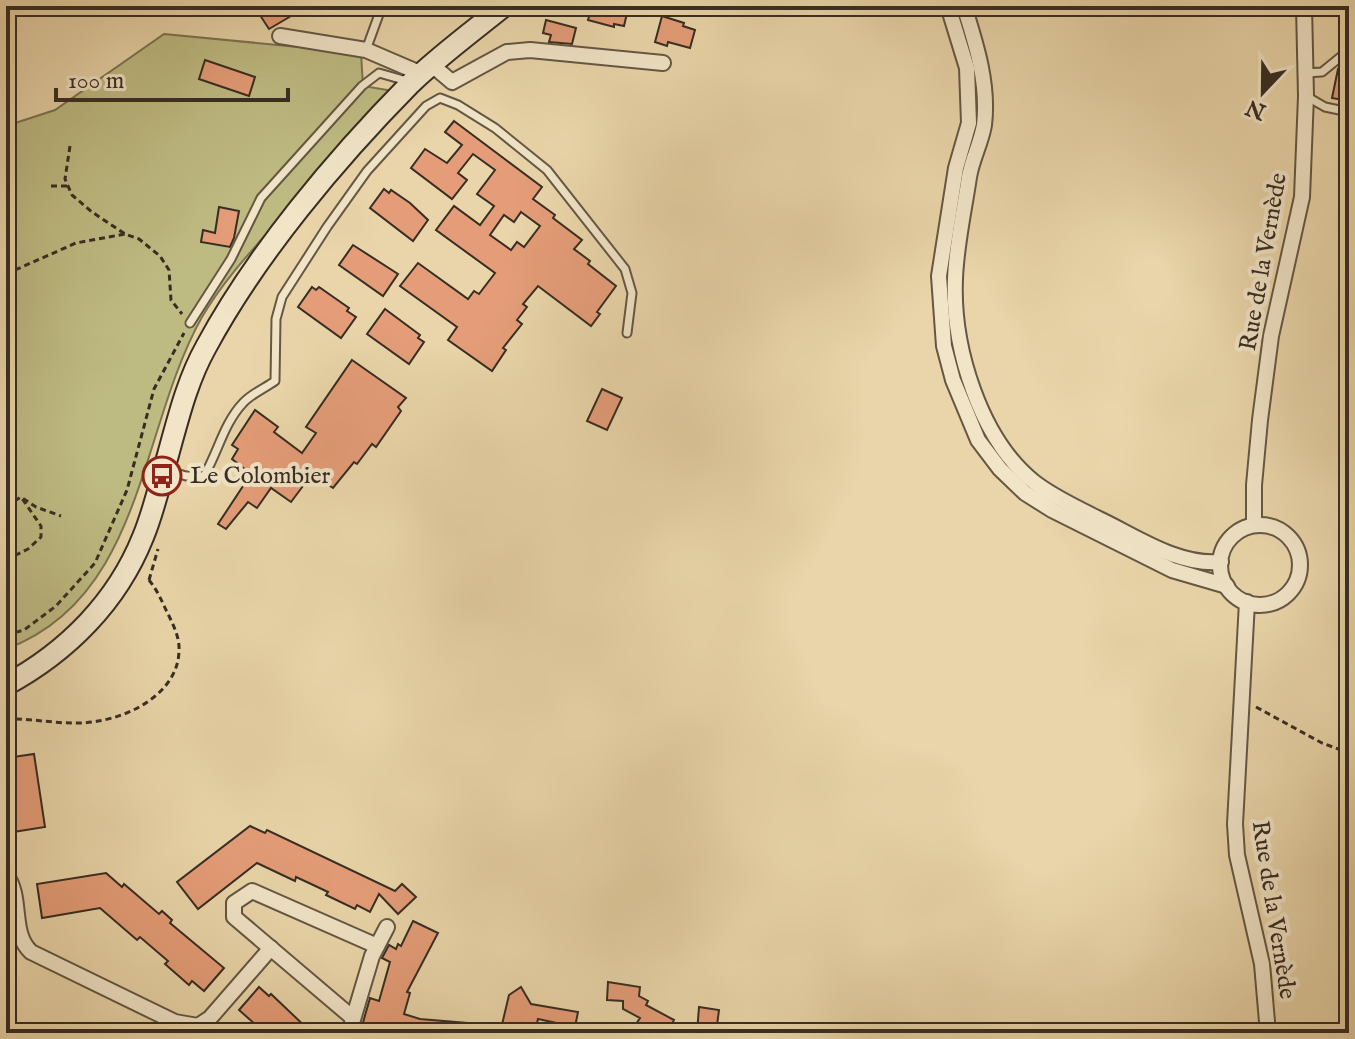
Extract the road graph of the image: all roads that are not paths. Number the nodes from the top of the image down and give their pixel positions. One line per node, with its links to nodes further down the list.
1 (382, 6): 7 (lane)
2 (504, 6): 11 (main road)
3 (948, 6): 19 (street)
4 (964, 6): 18 (street)
5 (1304, 6): 10 (street, Rue de la Vernède)
6 (280, 36): 7 (street)
7 (366, 50): 11 (street)
8 (1349, 50): 10 (lane)
9 (663, 63): 11 (street)
10 (1305, 73): 12 (street, Rue de la Vernède)
11 (422, 74): 14 (lane); 16 (main road)
12 (1306, 96): 13 (lane); 17 (street, Rue de la Vernède)
13 (1349, 112)
14 (190, 323)
15 (627, 333): 16 (lane)
16 (164, 469): 21 (main road)
17 (1254, 525): 18 (street); 20 (street)
18 (1221, 562): 19 (street)
19 (1227, 586): 20 (street)
20 (1247, 602): 27 (street, Rue de la Vernède)
21 (6, 685)
22 (6, 875): 25 (street)
23 (387, 927): 24 (street)
24 (377, 946): 25 (street); 26 (street)
25 (271, 948): 26 (street)
26 (351, 1026)
27 (1268, 1033)

